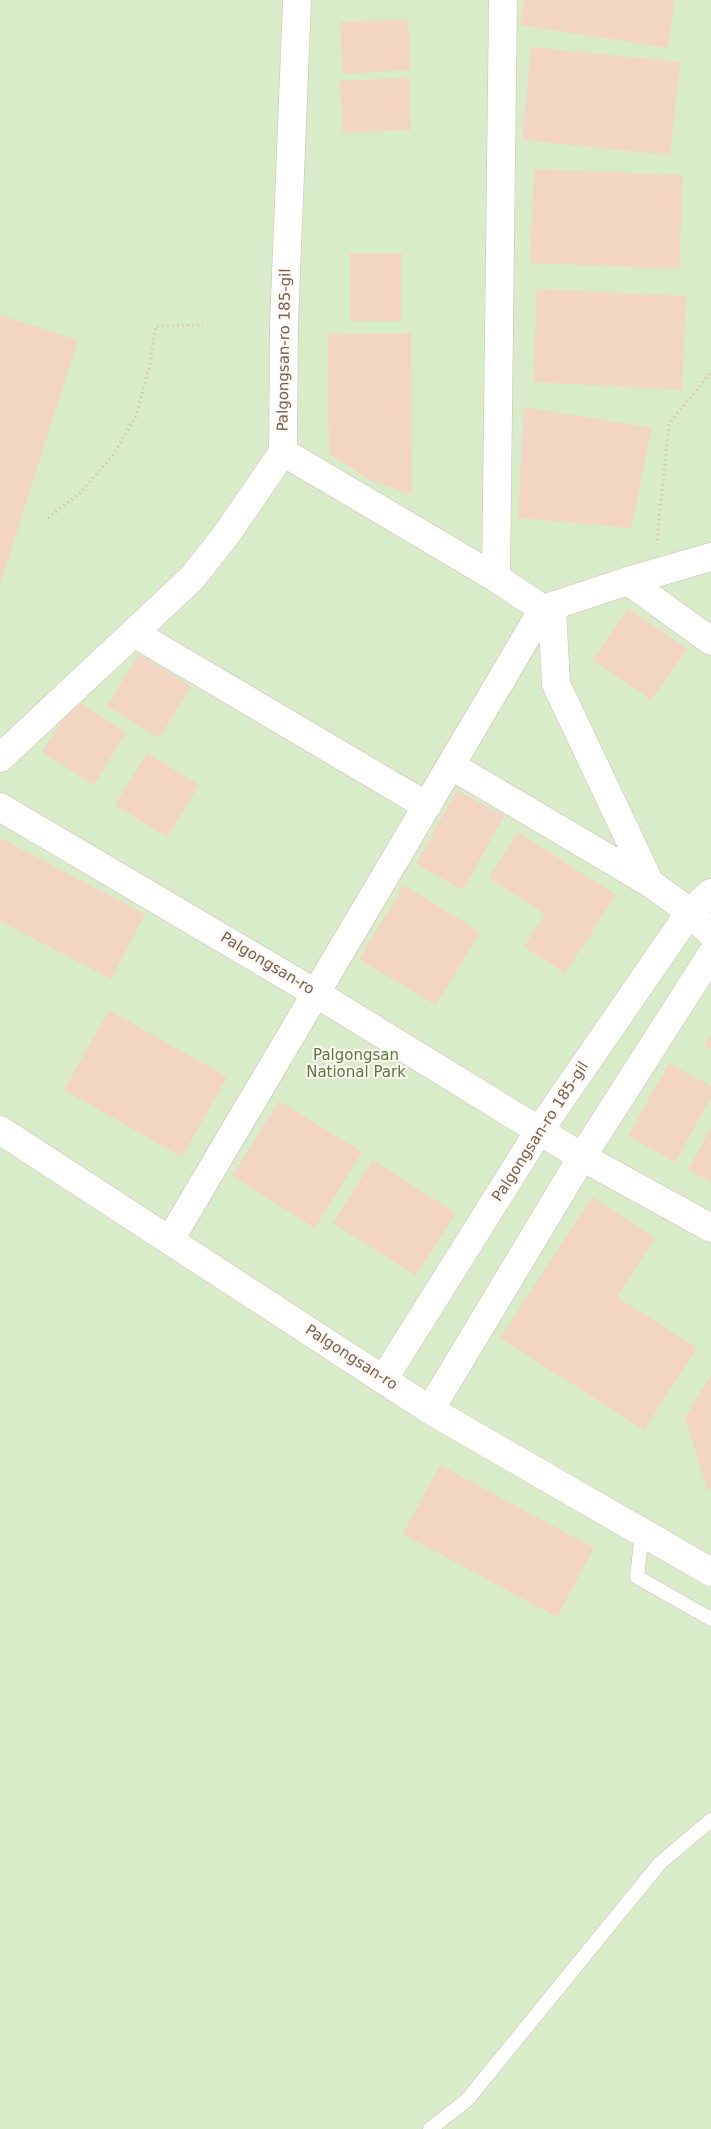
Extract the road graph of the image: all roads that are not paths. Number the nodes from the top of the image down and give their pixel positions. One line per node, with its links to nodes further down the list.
1 (297, 0): 3 (street, Palgongsan-ro 185-gil)
2 (503, 0): 5 (street)
3 (283, 452): 5 (street, Palgongsan-ro 185-gil); 8 (street)
4 (711, 556): 6 (street)
5 (496, 578): 7 (street, Palgongsan-ro 185-gil)
6 (628, 581): 7 (street); 9 (street)
7 (547, 609): 11 (street); 14 (street)
8 (134, 633): 10 (street); 12 (street)
9 (711, 641)
10 (0, 758)
11 (452, 766): 12 (street); 14 (street)
12 (427, 806): 19 (street)
13 (0, 807): 19 (street, Palgongsan-ro)
14 (650, 883): 16 (street)
15 (711, 893): 16 (street, Palgongsan-ro 185-gil)
16 (690, 912): 17 (street); 21 (street, Palgongsan-ro 185-gil)
17 (711, 934)
18 (711, 955): 22 (street)
19 (317, 994): 21 (street, Palgongsan-ro); 24 (street)
20 (0, 1130): 24 (street, Palgongsan-ro)
21 (539, 1131): 22 (street, Palgongsan-ro); 25 (street, Palgongsan-ro 185-gil)
22 (582, 1157): 23 (street, Palgongsan-ro); 26 (street)
23 (711, 1228)
24 (170, 1240): 25 (street, Palgongsan-ro)
25 (384, 1380): 26 (street, Palgongsan-ro)
26 (430, 1410): 27 (street, Palgongsan-ro)
27 (642, 1532): 28 (street, Palgongsan-ro); 29 (lane)
28 (711, 1572)
29 (711, 1619)
30 (711, 1820): 31 (lane)
31 (430, 2129)

